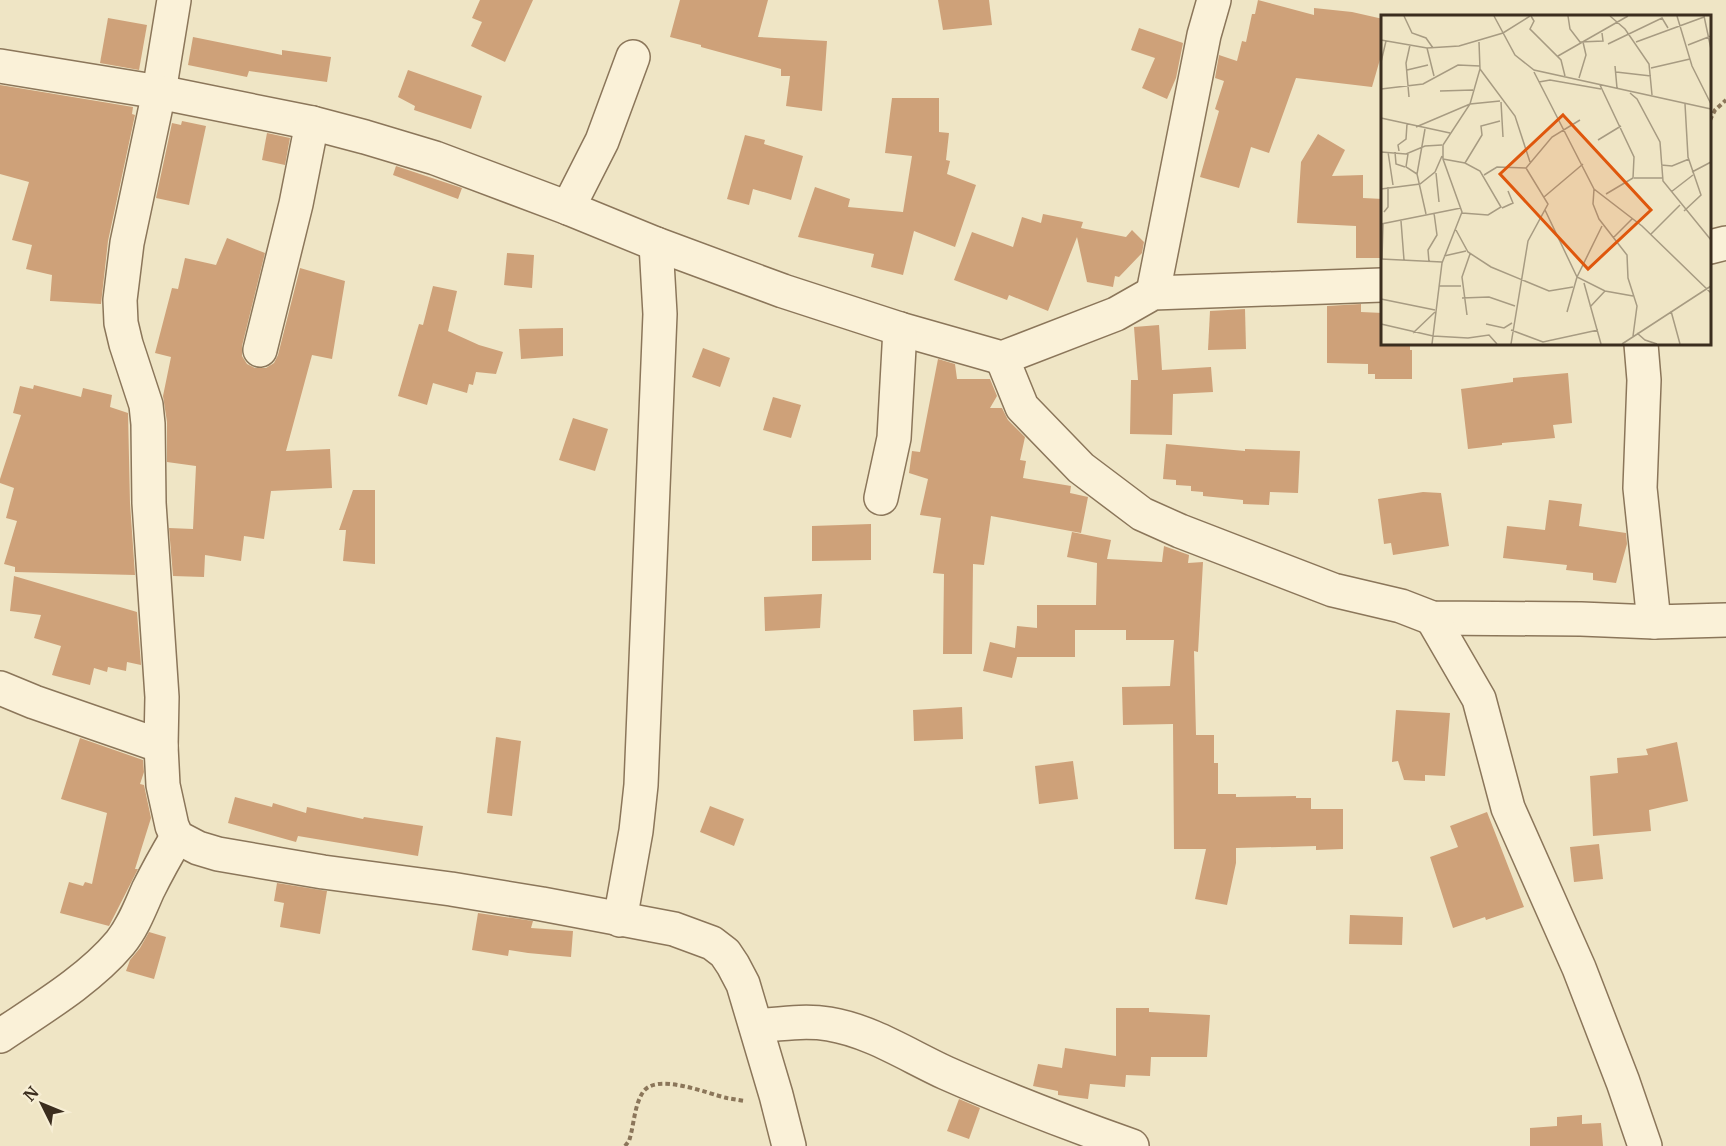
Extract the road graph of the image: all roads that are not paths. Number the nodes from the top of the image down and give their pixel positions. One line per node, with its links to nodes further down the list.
1 (174, 0): 5 (street)
2 (1214, 0): 12 (street)
3 (633, 57): 7 (street)
4 (0, 66): 5 (street)
5 (159, 92): 6 (street); 22 (street)
6 (312, 123): 7 (street); 15 (street)
7 (568, 208): 9 (street)
8 (1726, 243): 10 (street)
9 (656, 244): 13 (street); 24 (street)
10 (1711, 247)
11 (1381, 285): 12 (street)
12 (1153, 293): 16 (street)
13 (900, 329): 16 (street); 17 (street)
14 (1641, 345): 20 (street)
15 (260, 350)
16 (1002, 358): 18 (street)
17 (881, 498)
18 (1432, 618): 20 (street); 29 (street)
19 (1726, 620): 20 (street)
20 (1654, 622)
21 (0, 688): 22 (street)
22 (161, 746): 23 (street)
23 (177, 837): 24 (street); 26 (street)
24 (620, 920): 25 (street)
25 (756, 1026): 27 (street); 28 (street)
26 (0, 1036)
27 (789, 1146)
28 (1132, 1146)
29 (1645, 1146)

